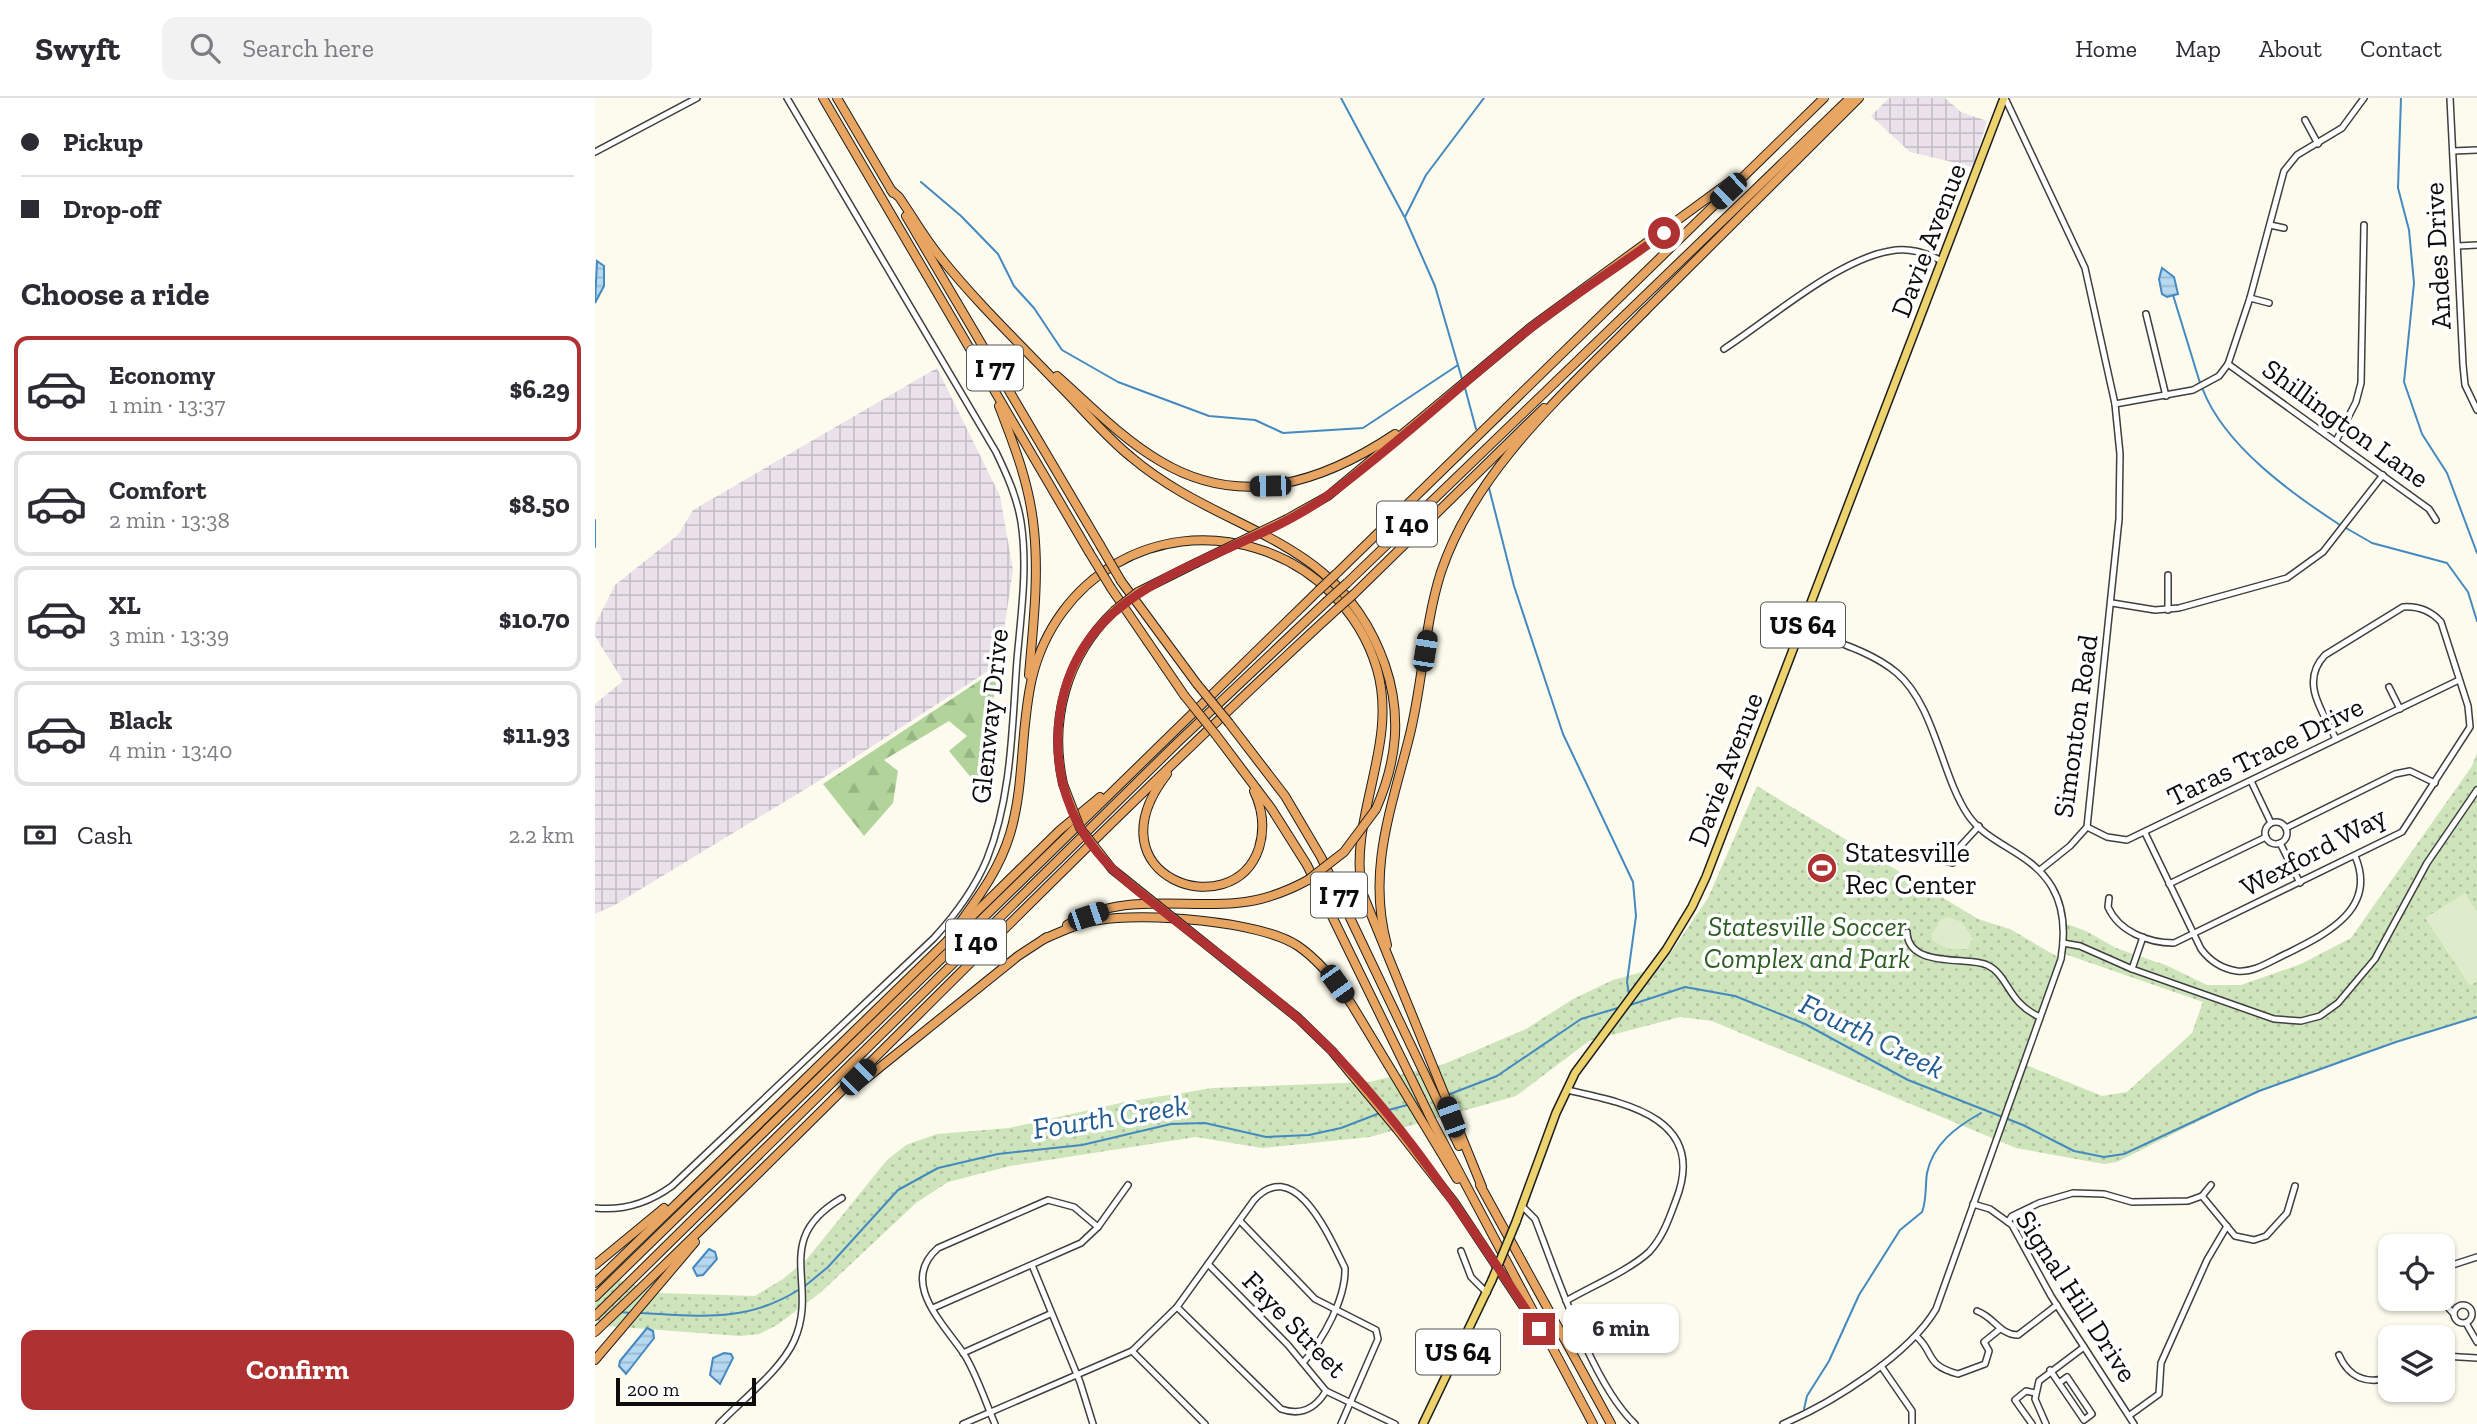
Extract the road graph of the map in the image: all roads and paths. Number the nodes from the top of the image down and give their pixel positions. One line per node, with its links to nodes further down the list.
1 (697, 98): 16 (street)
2 (787, 98): 89 (street, Glenway Drive)
3 (824, 98): 31 (highway, I 77)
4 (837, 98): 17 (highway, I 77)
5 (1824, 98): 12 (highway, I 40)
6 (1850, 98): 114 (highway, I 40, bridge)
7 (1859, 98): 26 (highway)
8 (2005, 98): 23 (main road, Davie Avenue / US 64); 33 (street, Simonton Road)
9 (2364, 98): 13 (street)
10 (2450, 98): 15 (street, Andes Drive)
11 (2305, 120): 13 (street)
12 (1787, 134): 35 (highway); 49 (highway, I 40, bridge)
13 (2318, 144): 18 (street)
14 (2477, 150): 15 (street)
15 (2453, 151): 22 (street, Andes Drive)
16 (595, 152)
17 (891, 190): 28 (highway); 78 (highway, I 77, bridge)
18 (2270, 225): 20 (street); 24 (street)
19 (2364, 225): 36 (street)
20 (2284, 228)
21 (2477, 245): 22 (street)
22 (2458, 246): 34 (street, Andes Drive)
23 (1943, 261): 29 (street); 42 (main road, Davie Avenue / US 64)
24 (2250, 298): 25 (street); 30 (street)
25 (2269, 303)
26 (1645, 311): 48 (highway, bridge); 74 (highway)
27 (2146, 314): 32 (street)
28 (1012, 335): 35 (highway); 70 (highway, bridge)
29 (1724, 349)
30 (2228, 364): 32 (street); 36 (street, Shillington Lane)
31 (989, 381): 46 (highway); 50 (highway, I 77, bridge)
32 (2166, 396): 33 (street)
33 (2115, 404): 40 (street, Simonton Road)
34 (2476, 408)
35 (1424, 415): 120 (highway, bridge)
36 (2336, 441): 37 (street, Shillington Lane)
37 (2383, 475): 38 (street, Shillington Lane); 41 (street)
38 (2436, 520)
39 (2168, 575): 41 (street)
40 (2112, 603): 41 (street); 56 (street, Simonton Road)
41 (2168, 610)
42 (1801, 629): 55 (street); 76 (main road, Davie Avenue / US 64)
43 (2459, 680): 45 (street, Taras Trace Drive); 47 (street, Wexford Way); 52 (street, Wexford Way)
44 (2389, 687): 45 (street)
45 (2400, 709): 47 (street, Taras Trace Drive)
46 (1025, 730): 71 (highway); 74 (highway)
47 (2336, 739): 51 (street, Taras Trace Drive)
48 (1190, 744): 50 (highway); 77 (highway)
49 (1143, 760): 71 (highway); 102 (highway, I 40)
50 (1244, 772): 79 (highway, I 77)
51 (2251, 781): 54 (street); 58 (street, Taras Trace Drive)
52 (2435, 783): 57 (street); 62 (street, Wexford Way)
53 (2477, 790): 73 (street)
54 (2271, 823): 57 (street); 59 (street)
55 (1979, 826): 61 (street); 63 (street)
56 (2087, 827): 58 (street, Taras Trace Drive); 63 (street, Simonton Road)
57 (2286, 828): 60 (street)
58 (2145, 833): 65 (street)
59 (2266, 837): 60 (street); 65 (street)
60 (2280, 843): 64 (street)
61 (1957, 850)
62 (2355, 856): 64 (street, Wexford Way); 68 (street)
63 (2040, 870): 72 (street)
64 (2300, 883): 68 (street, Wexford Way)
65 (2169, 884): 68 (street)
66 (2109, 898): 69 (street, Wexford Way)
67 (1907, 932): 75 (street)
68 (2195, 935): 69 (street, Wexford Way)
69 (2143, 937): 73 (street)
70 (1044, 939): 77 (highway); 79 (highway)
71 (946, 943): 80 (highway)
72 (2063, 943): 73 (street); 75 (street)
73 (2133, 969)
74 (1400, 985): 78 (highway)
75 (2040, 1017): 87 (street)
76 (1567, 1090): 88 (main road, Davie Avenue / US 64); 103 (street)
77 (822, 1114): 86 (highway)
78 (1447, 1117): 148 (highway)
79 (1428, 1122): 120 (highway, I 77)
80 (717, 1164): 98 (highway); 100 (highway)
81 (1128, 1185): 93 (street)
82 (2211, 1185): 84 (street)
83 (2295, 1186): 92 (street)
84 (2202, 1196): 91 (street); 92 (street)
85 (842, 1198): 139 (street)
86 (727, 1204): 117 (highway); 127 (highway)
87 (1973, 1204): 91 (street, Signal Hill Drive); 118 (street)
88 (1523, 1206): 101 (main road, Davie Avenue / US 64, bridge); 103 (street)
89 (595, 1208)
90 (1240, 1221): 96 (street); 108 (street); 108 (street)
91 (2008, 1222): 105 (street, Signal Hill Drive)
92 (2227, 1226): 138 (street)
93 (1098, 1227): 99 (street); 107 (street)
94 (1461, 1251): 101 (street)
95 (2477, 1257): 97 (street)
96 (1208, 1264): 106 (street); 128 (street, Faye Street)
97 (2455, 1264)
98 (595, 1265)
99 (1032, 1265): 107 (street); 112 (street)
100 (595, 1283)
101 (1487, 1293): 146 (main road, Davie Avenue / US 64)
102 (595, 1297)
103 (1566, 1301): 149 (street)
104 (2477, 1304): 111 (street)
105 (2057, 1305): 116 (street); 121 (street, Signal Hill Drive)
106 (1177, 1307): 122 (street); 134 (street)
107 (933, 1308): 123 (street)
108 (1334, 1310): 128 (street); 136 (street)
109 (1977, 1311): 116 (street)
110 (2451, 1311): 113 (street)
111 (2472, 1312): 113 (street); 115 (street)
112 (1050, 1314): 123 (street); 131 (street)
113 (2454, 1314): 115 (street)
114 (595, 1316)
115 (2466, 1323): 119 (street)
116 (2000, 1329): 118 (street)
117 (595, 1332)
118 (1916, 1336): 129 (street)
119 (2477, 1342)
120 (1552, 1348): 147 (highway, I 77)
121 (2084, 1348): 130 (street); 138 (street, Signal Hill Drive)
122 (1132, 1351): 131 (street); 143 (street)
123 (963, 1353): 137 (street)
124 (2339, 1356): 132 (street)
125 (2455, 1357): 126 (street)
126 (2477, 1358)
127 (595, 1360)
128 (1303, 1363): 134 (street, Faye Street)
129 (1881, 1366): 150 (street); 151 (street)
130 (2050, 1370): 133 (street); 135 (street)
131 (1076, 1374): 137 (street); 142 (street)
132 (2378, 1382)
133 (2059, 1383): 133 (street)
134 (1326, 1391): 136 (street, Faye Street)
135 (2035, 1393): 152 (street); 153 (street)
136 (1350, 1404): 144 (street); 145 (street, Faye Street)
137 (989, 1412): 140 (street); 141 (street)
138 (2130, 1415): 154 (street, Signal Hill Drive)
139 (719, 1424)
140 (963, 1424)
141 (995, 1424)
142 (1093, 1424)
143 (1205, 1424)
144 (1342, 1424)
145 (1395, 1424)
146 (1423, 1424)
147 (1593, 1424)
148 (1611, 1424)
149 (1635, 1424)
150 (1783, 1424)
151 (1912, 1424)
152 (2032, 1424)
153 (2046, 1424)
154 (2134, 1424)

